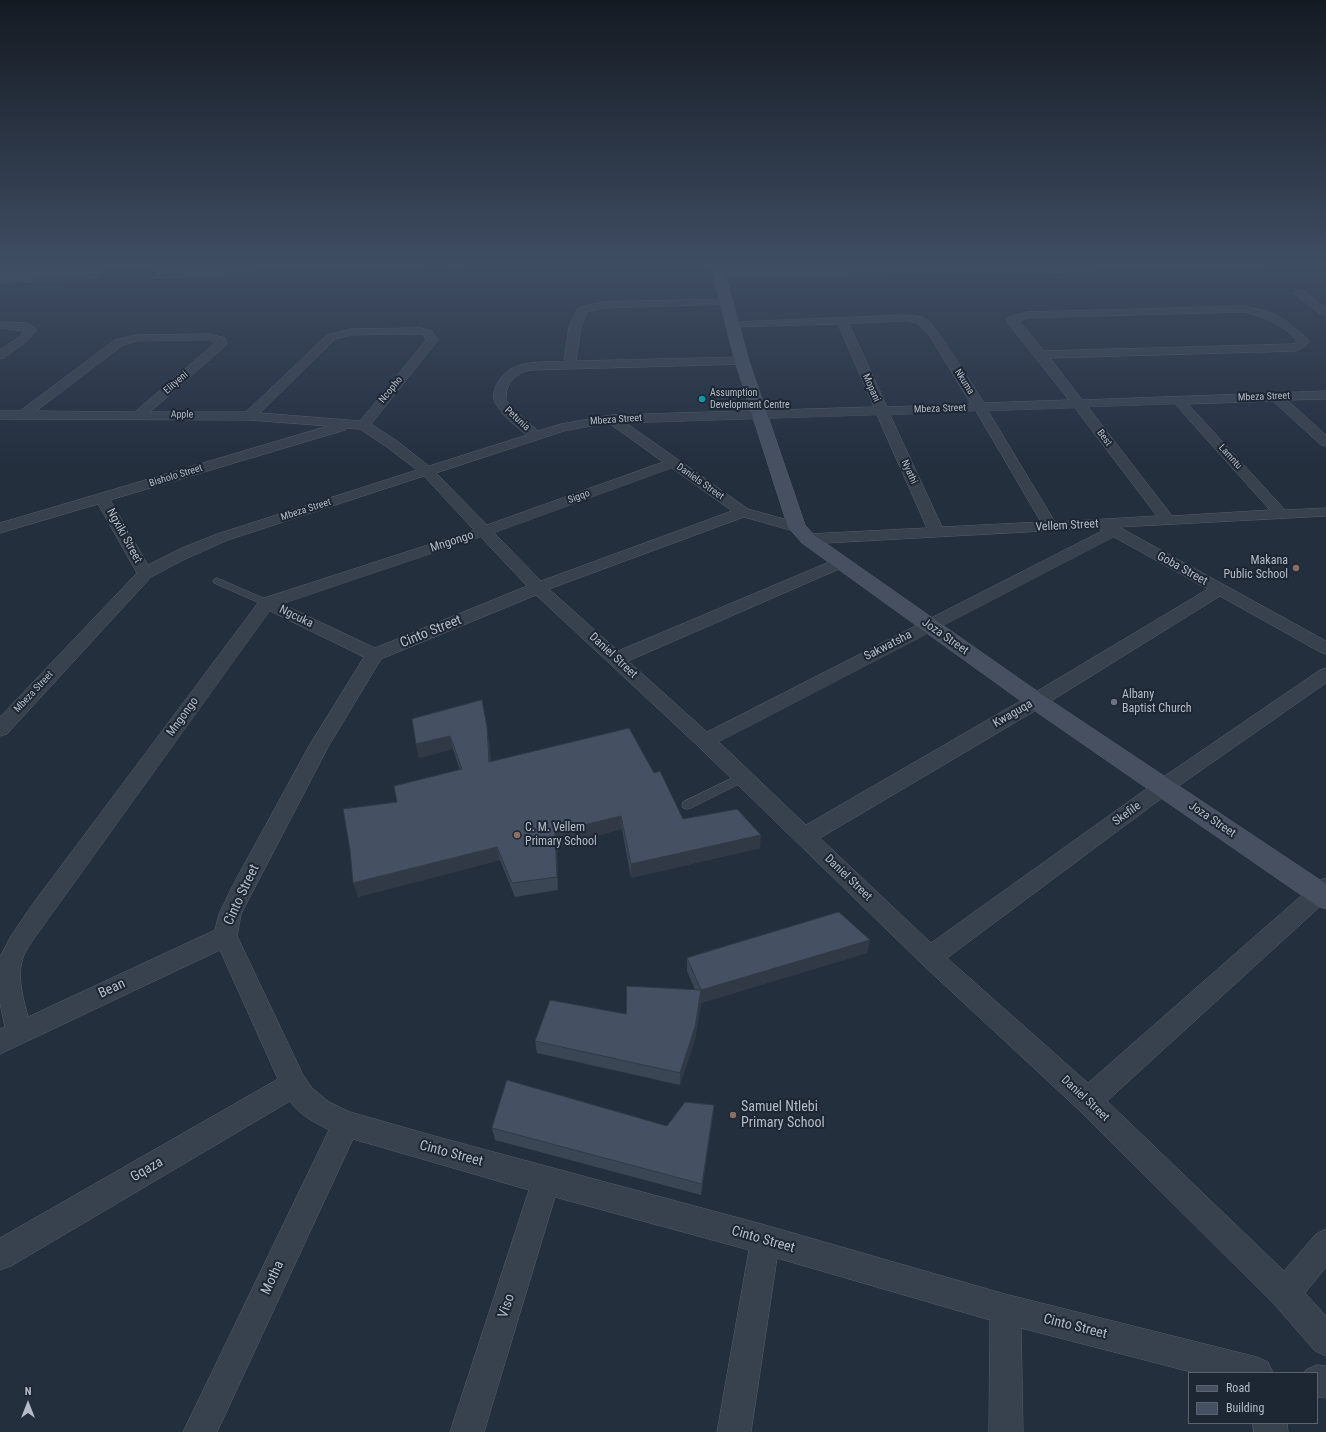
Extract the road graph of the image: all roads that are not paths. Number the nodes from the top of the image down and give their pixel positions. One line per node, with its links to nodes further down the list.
1 (30, 329): 8 (street)
2 (575, 329): 11 (street)
3 (734, 329): 10 (street)
4 (845, 329): 17 (street, Mopani)
5 (929, 329): 16 (street, Nkuma)
6 (1019, 329): 9 (street, Best)
7 (1289, 329): 9 (street, Best)
8 (0, 355)
9 (1041, 355): 15 (street, Best)
10 (742, 361): 11 (street, Petunia); 19 (street)
11 (570, 365): 25 (street, Petunia)
12 (1326, 395): 13 (street, Mbeza Street)
13 (1275, 396): 14 (street, Mbeza Street); 26 (street)
14 (1178, 400): 15 (street, Mbeza Street); 32 (street, Lamntu)
15 (1078, 403): 16 (street, Mbeza Street); 33 (street, Best)
16 (980, 407): 17 (street, Mbeza Street); 34 (street, Nkuma)
17 (881, 411): 19 (street, Mbeza Street); 38 (street, Nyathi)
18 (140, 414): 21 (street, Apple); 21 (street, Elityeni); 22 (street, Apple)
19 (758, 414): 23 (street, Mbeza Street); 39 (street)
20 (0, 415): 21 (street, Apple)
21 (22, 416)
22 (249, 416): 24 (street, Apple); 24 (street, Ncopho)
23 (612, 419): 25 (street, Mbeza Street); 27 (street, Daniels Street)
24 (357, 424): 28 (street, Daniel Street); 29 (street, Bisholo Street)
25 (535, 435): 28 (street, Mbeza Street)
26 (1326, 442)
27 (673, 463): 30 (street, Daniels Street); 37 (street, Sigqo)
28 (427, 471): 37 (street, Daniel Street); 41 (street, Mbeza Street)
29 (102, 498): 35 (street, Bisholo Street); 41 (street, Ngxiki Street)
30 (742, 512): 39 (street, Daniels Street); 43 (street, Cinto Street)
31 (1326, 512): 32 (street, Vellem Street)
32 (1281, 514): 33 (street, Vellem Street)
33 (1168, 521): 36 (street, Vellem Street)
34 (1051, 527): 36 (street, Vellem Street); 38 (street, Vellem Street)
35 (0, 528)
36 (1108, 528): 44 (street, Goba Street); 46 (street, Sakwatsha)
37 (485, 531): 43 (street, Daniel Street); 45 (street, Mngongo)
38 (936, 532): 39 (street, Vellem Street)
39 (803, 533): 40 (street, Joza Street)
40 (840, 563): 46 (street, Joza Street); 49 (street)
41 (145, 574): 52 (street, Mbeza Street)
42 (217, 582): 45 (lane, Ngcuka)
43 (538, 588): 48 (street, Cinto Street); 49 (street, Daniel Street)
44 (1220, 589): 47 (street, Goba Street); 51 (street, Kwaguqa)
45 (267, 603): 48 (street, Ngcuka); 61 (street, Mngongo)
46 (928, 625): 51 (street, Joza Street); 53 (street, Sakwatsha)
47 (1326, 648)
48 (374, 655): 59 (street, Cinto Street)
49 (616, 659): 53 (street, Daniel Street)
50 (1326, 674): 55 (street, Skefile)
51 (1036, 701): 55 (street, Joza Street); 57 (street, Kwaguqa)
52 (0, 729)
53 (705, 741): 54 (street, Daniel Street)
54 (742, 777): 56 (lane); 57 (street, Daniel Street)
55 (1163, 787): 58 (street, Joza Street); 60 (street, Skefile)
56 (687, 805)
57 (805, 836): 60 (street, Daniel Street)
58 (1324, 893): 63 (street)
59 (225, 936): 61 (street, Bean); 62 (street, Cinto Street)
60 (930, 957): 63 (street, Daniel Street)
61 (10, 1037)
62 (294, 1084): 64 (street, Cinto Street); 68 (street, Gqaza)
63 (1088, 1101): 69 (street, Daniel Street)
64 (346, 1124): 65 (street, Cinto Street); 73 (street, Motha)
65 (546, 1180): 66 (street, Cinto Street); 74 (street, Viso)
66 (765, 1240): 70 (street, Cinto Street); 75 (street)
67 (1326, 1244): 69 (street)
68 (0, 1255)
69 (1285, 1293): 71 (street, Daniel Street)
70 (1005, 1309): 72 (street, Cinto Street); 76 (street)
71 (1326, 1340)
72 (1253, 1372)
73 (200, 1432)
74 (467, 1432)
75 (734, 1432)
76 (1006, 1432)

